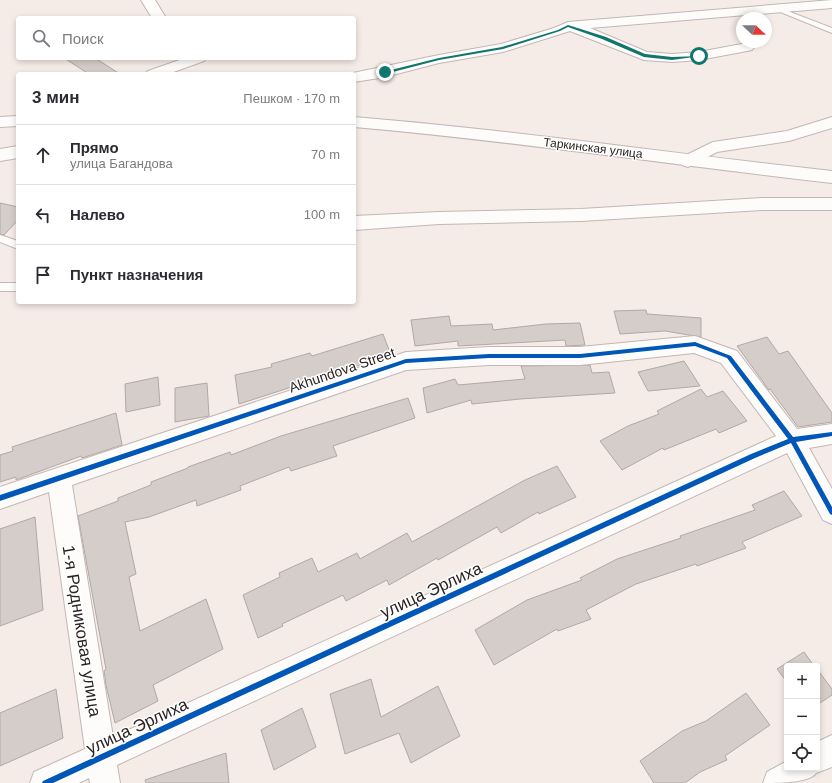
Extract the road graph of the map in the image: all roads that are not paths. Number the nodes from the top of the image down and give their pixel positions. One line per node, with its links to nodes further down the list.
1 (148, 0): 4 (street)
2 (832, 4): 3 (street)
3 (775, 8): 5 (street); 6 (lane)
4 (158, 16)
5 (568, 26): 7 (street); 11 (street)
6 (832, 31)
7 (742, 48)
8 (188, 60): 9 (street)
9 (172, 63): 10 (street)
10 (156, 72)
11 (356, 77)
12 (16, 121): 13 (street)
13 (0, 122)
14 (356, 122): 18 (street, Таркинская улица)
15 (832, 122): 18 (street)
16 (16, 152): 17 (street)
17 (0, 155)
18 (688, 161): 19 (street, Таркинская улица)
19 (832, 177)
20 (832, 204): 21 (street)
21 (356, 223)
22 (0, 238): 23 (lane)
23 (16, 245)
24 (0, 287): 25 (lane)
25 (16, 287)
26 (832, 434): 27 (street, улица Эрлиха)
27 (792, 440): 28 (street, Akhundova Street); 30 (street); 33 (street, улица Эрлиха)
28 (59, 478): 29 (street, Akhundova Street); 33 (street, 1-я Родниковая улица)
29 (0, 498)
30 (832, 512)
31 (832, 750): 32 (street)
32 (820, 757)
33 (103, 770): 35 (street, улица Эрлиха)
34 (798, 771): 36 (street)
35 (44, 783)
36 (778, 783)

